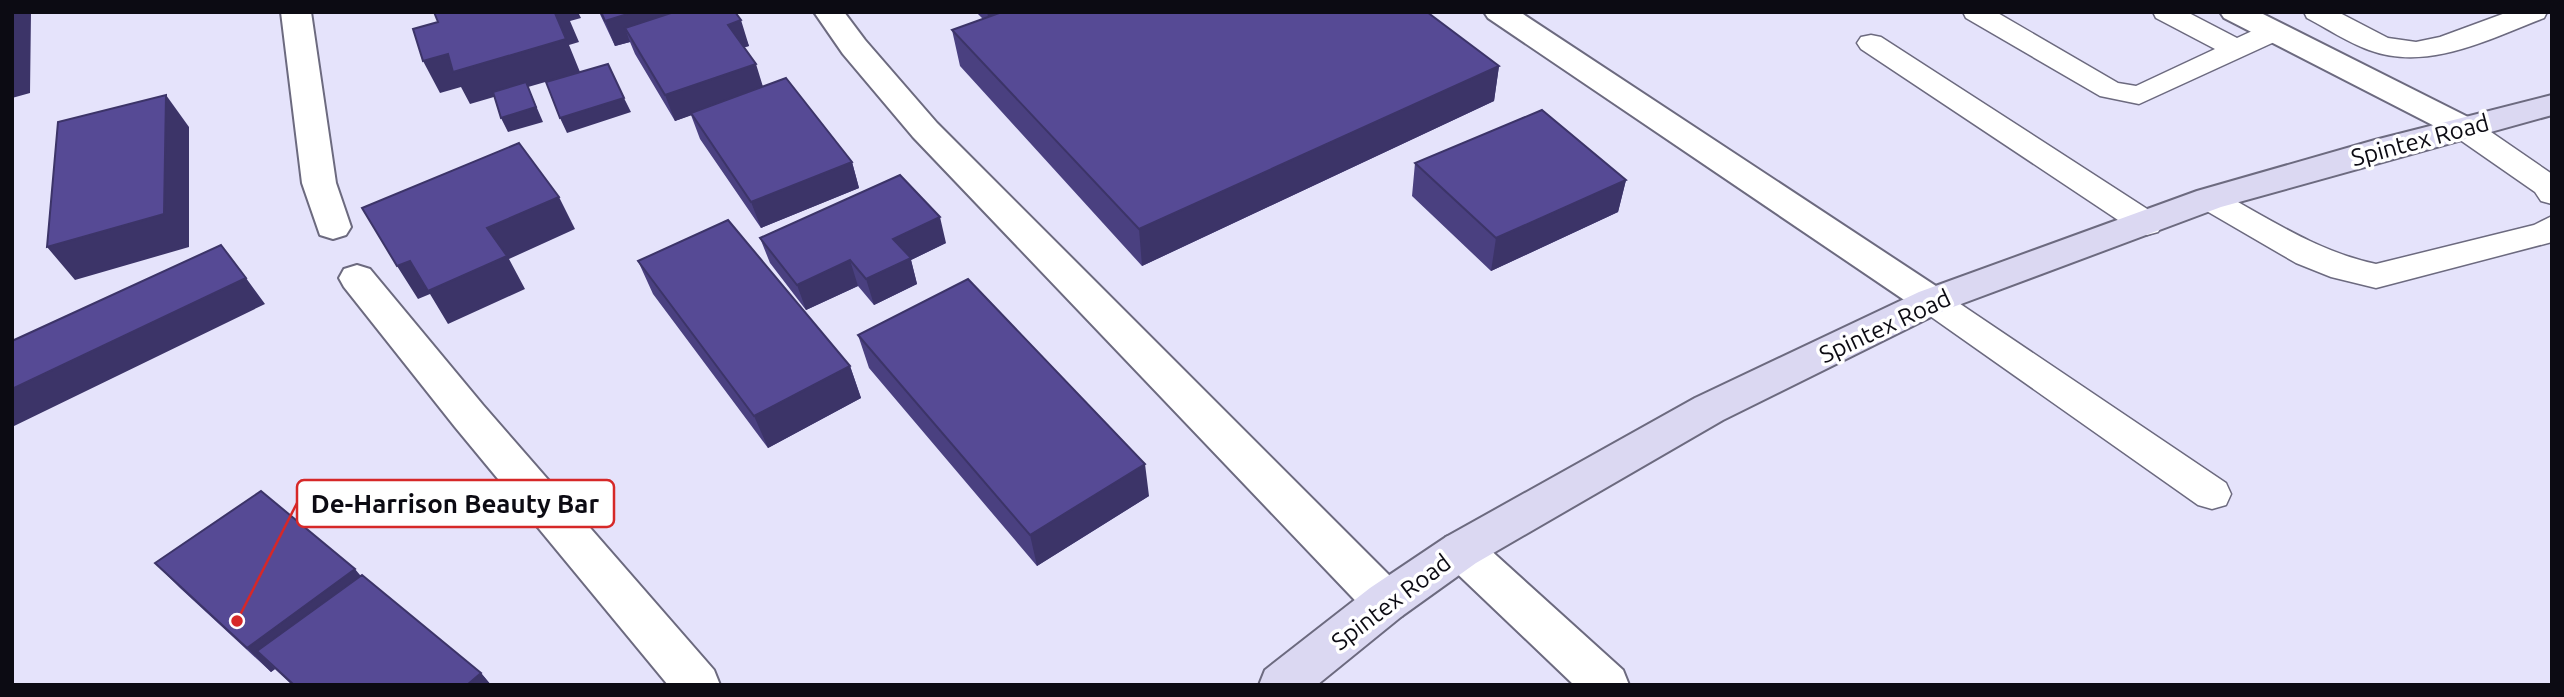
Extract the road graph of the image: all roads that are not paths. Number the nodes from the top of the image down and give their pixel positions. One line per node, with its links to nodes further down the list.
1 (296, 12): 17 (street)
2 (829, 12): 23 (street)
3 (1499, 12): 20 (street)
4 (1976, 12): 11 (lane)
5 (2166, 12): 11 (lane)
6 (2235, 12): 9 (street)
7 (2317, 12): 8 (lane)
8 (2534, 12)
9 (2273, 32): 11 (lane); 13 (street)
10 (1871, 43): 16 (lane)
11 (2237, 49)
12 (2552, 105): 13 (main road, Spintex Road)
13 (2464, 128): 14 (lane); 15 (main road, Spintex Road)
14 (2552, 194)
15 (2209, 199): 16 (main road, Spintex Road); 18 (lane)
16 (2147, 224): 20 (main road, Spintex Road)
17 (333, 227)
18 (2552, 227)
19 (357, 278): 24 (street)
20 (1932, 301): 21 (lane); 22 (main road, Spintex Road)
21 (2212, 494)
22 (1461, 550): 23 (main road, Spintex Road); 26 (street)
23 (1386, 602): 25 (main road, Spintex Road)
24 (697, 685)
25 (1282, 685)
26 (1606, 685)

